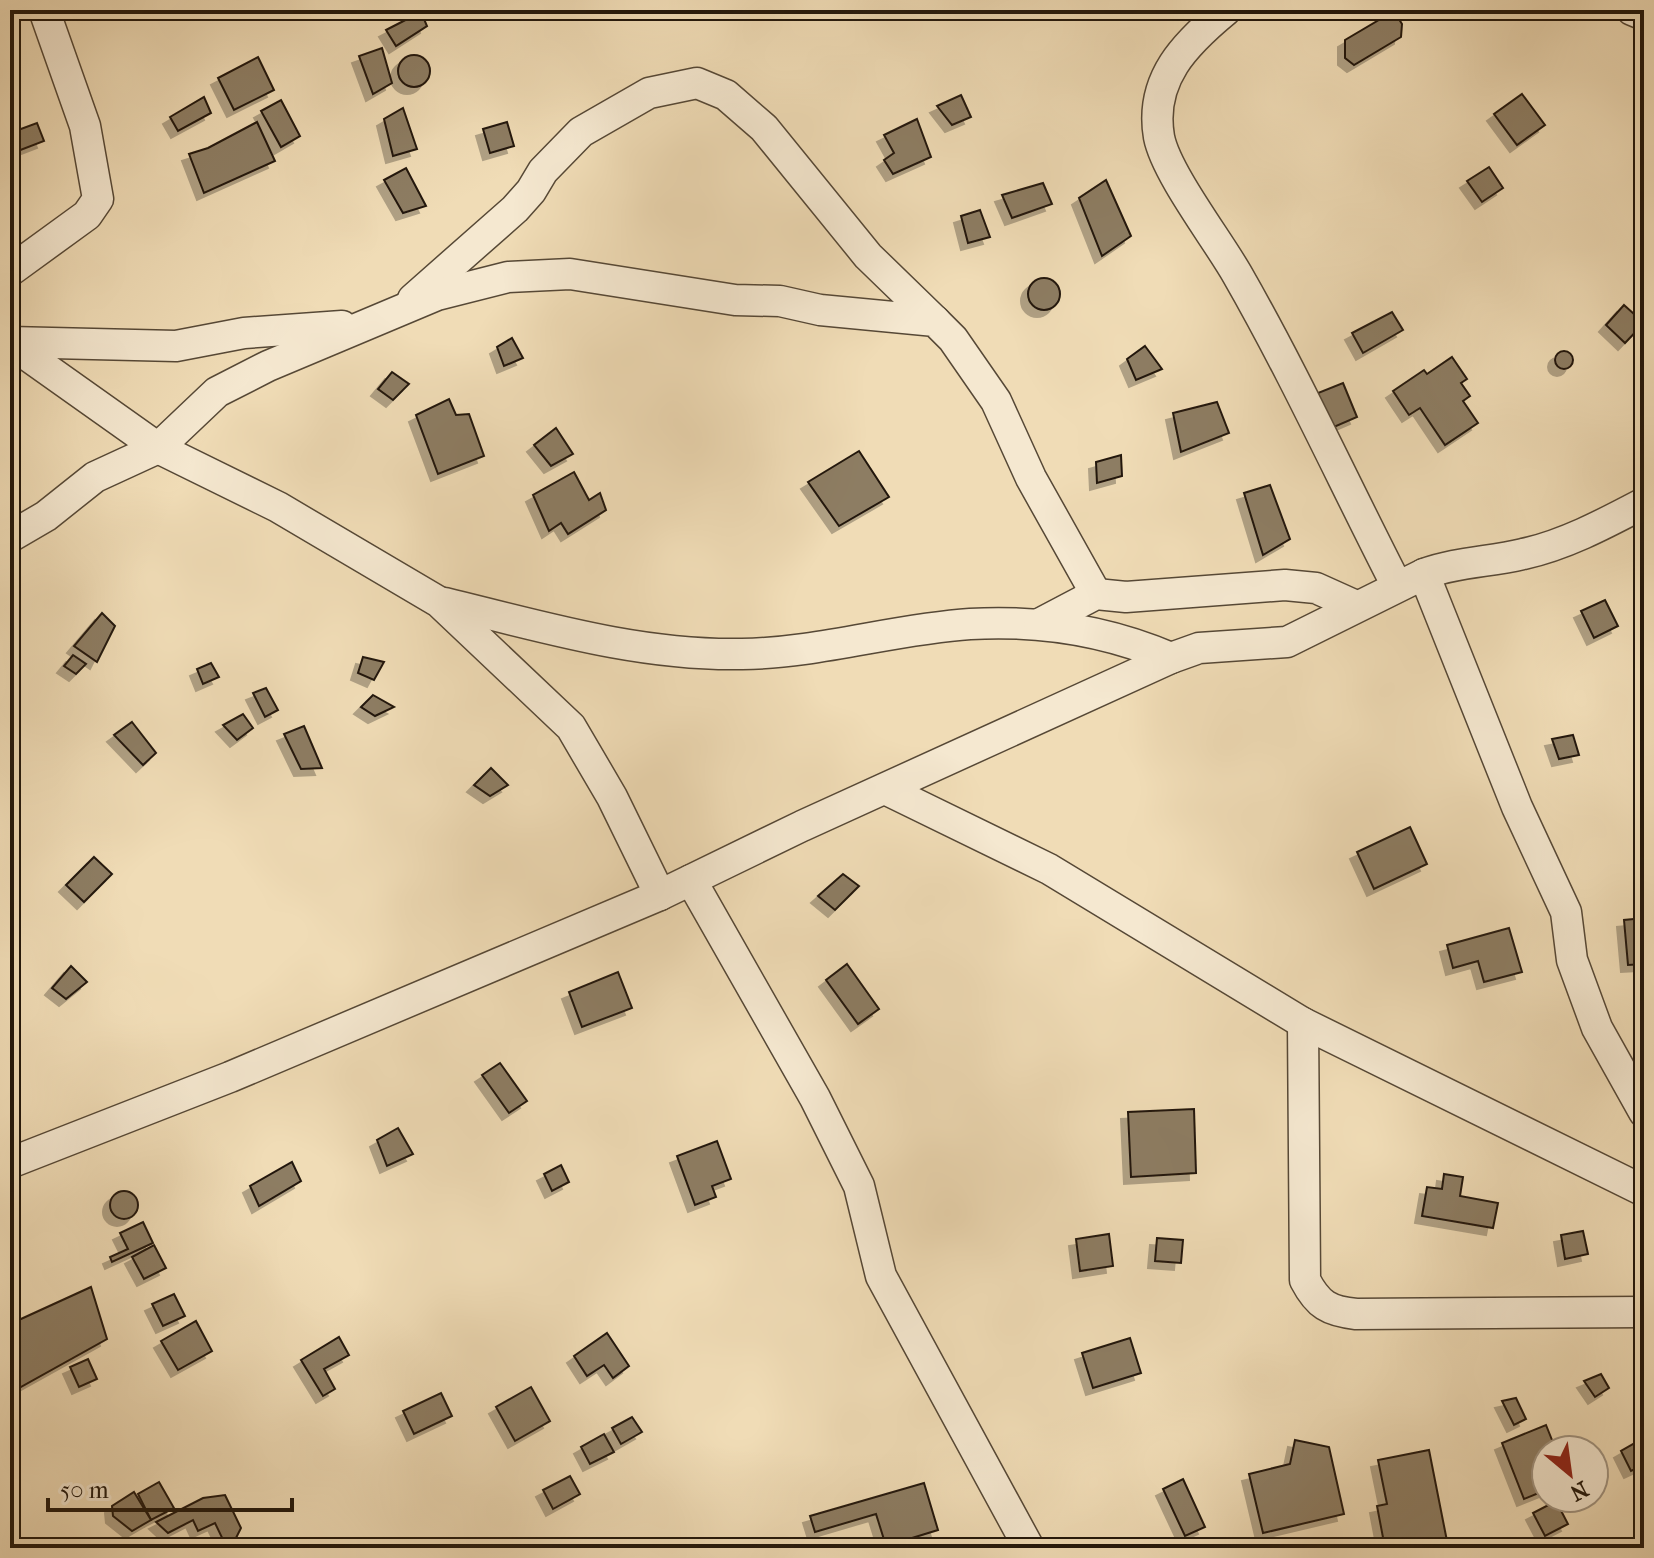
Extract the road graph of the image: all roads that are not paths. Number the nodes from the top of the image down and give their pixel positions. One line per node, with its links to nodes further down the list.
1 (44, 10): 5 (street)
2 (1226, 10): 13 (street)
3 (1632, 10): 4 (street)
4 (1644, 15)
5 (10, 271)
6 (400, 310): 7 (street); 7 (street); 8 (street)
7 (935, 321): 14 (street)
8 (360, 326): 9 (street); 10 (street)
9 (10, 342): 10 (street)
10 (158, 448): 12 (street); 15 (street)
11 (1644, 503): 13 (street)
12 (10, 537)
13 (1411, 580): 16 (street); 23 (street)
14 (1096, 594): 16 (street); 17 (street)
15 (439, 602): 17 (street); 21 (street)
16 (1356, 606): 18 (street)
17 (1039, 624): 18 (street)
18 (1171, 658): 19 (street)
19 (885, 789): 20 (street); 22 (street)
20 (691, 880): 21 (street); 27 (street)
21 (660, 895): 24 (street)
22 (1303, 1023): 25 (street); 26 (street)
23 (1644, 1112)
24 (10, 1163)
25 (1644, 1191)
26 (1644, 1312)
27 (1029, 1548)

